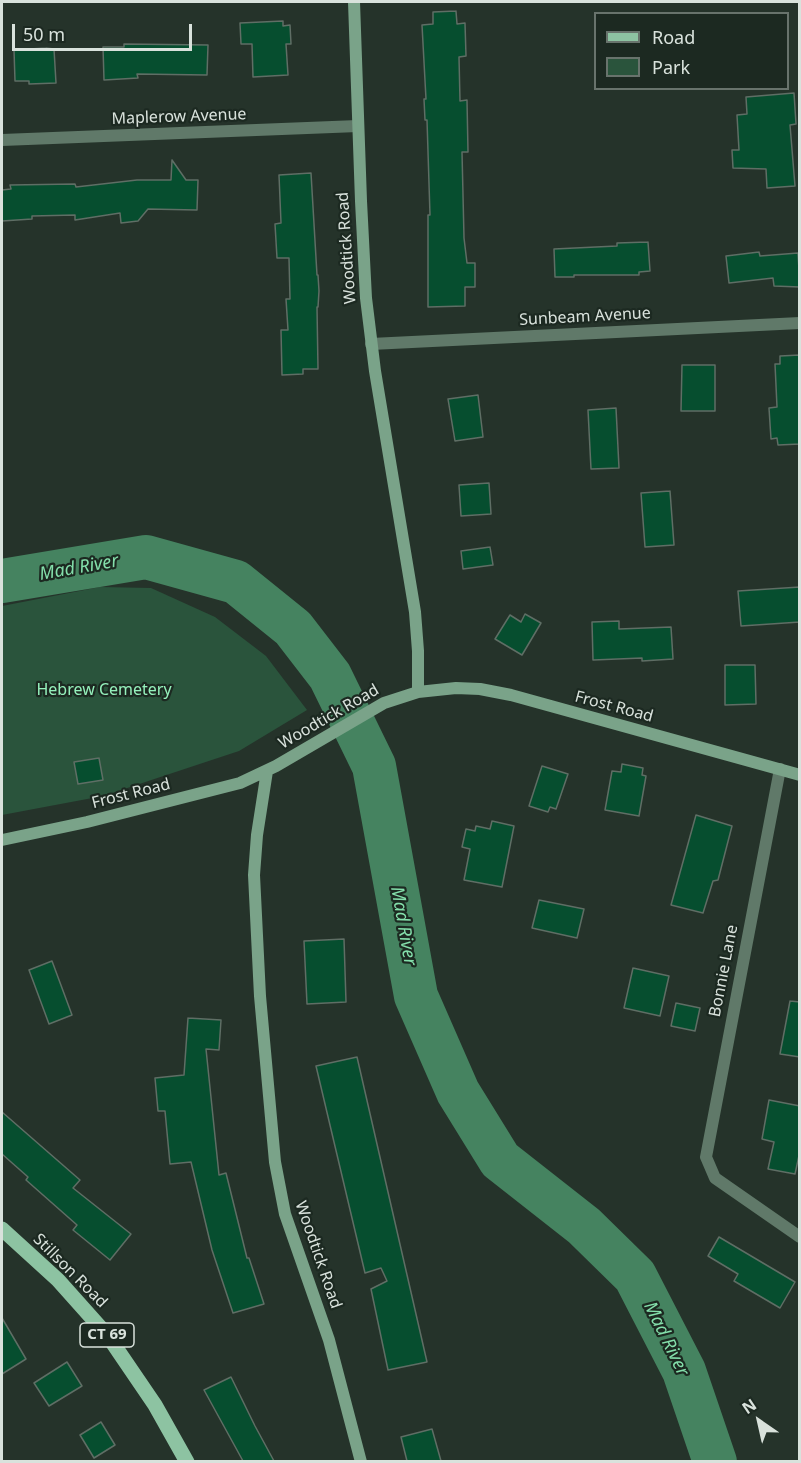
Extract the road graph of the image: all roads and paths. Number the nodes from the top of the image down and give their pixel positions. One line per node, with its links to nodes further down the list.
1 (354, 2): 2 (main road, Woodtick Road)
2 (358, 126): 3 (street, Maplerow Avenue); 5 (main road, Woodtick Road)
3 (2, 140)
4 (800, 323): 5 (street, Sunbeam Avenue)
5 (371, 344): 6 (main road, Woodtick Road)
6 (418, 692): 7 (main road, Frost Road); 8 (main road, Woodtick Road)
7 (780, 770): 9 (main road, Frost Road); 12 (street, Bonnie Lane)
8 (267, 771): 10 (main road, Frost Road); 14 (main road, Woodtick Road)
9 (800, 775)
10 (2, 840)
11 (2, 1229): 13 (main road, Stillson Road / CT 69)
12 (800, 1237)
13 (187, 1461)
14 (361, 1461)

